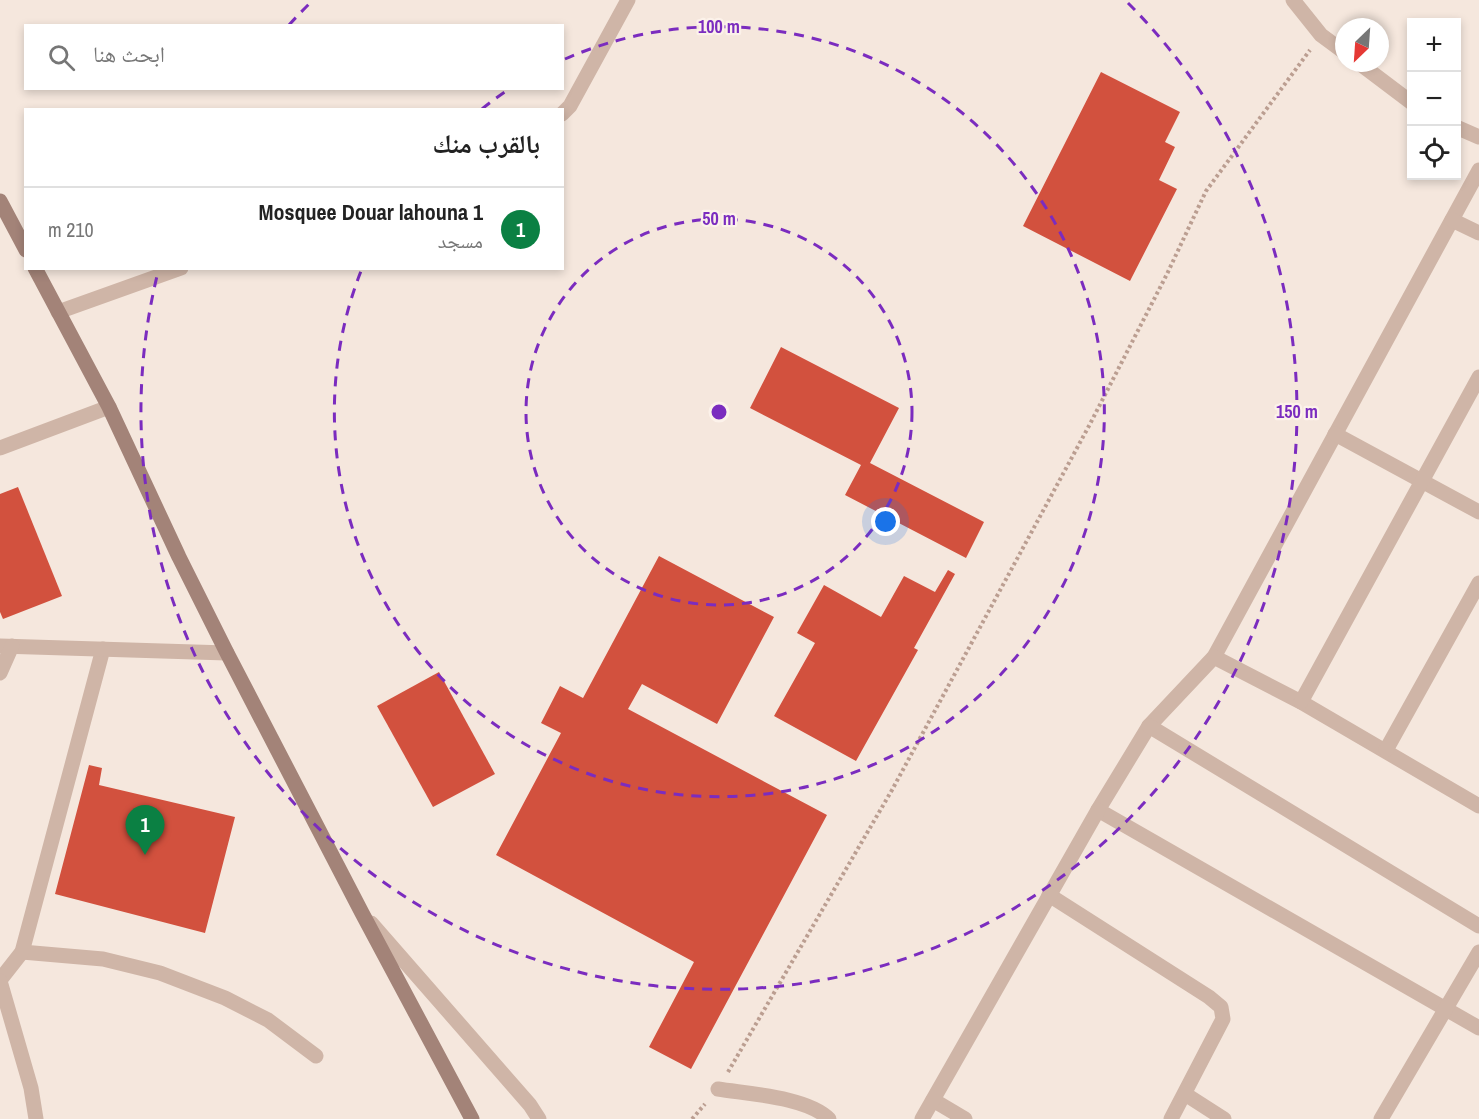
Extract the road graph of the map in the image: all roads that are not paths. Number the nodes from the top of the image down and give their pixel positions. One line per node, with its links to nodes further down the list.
1 (628, 0): 6 (street)
2 (1293, 0): 3 (street)
3 (1335, 45)
4 (1371, 72): 5 (street)
5 (1407, 99)
6 (564, 112)
7 (1461, 129): 8 (street)
8 (1479, 137)
9 (1479, 170): 11 (street)
10 (0, 201): 13 (main road)
11 (1452, 220): 12 (street); 19 (street)
12 (1479, 234)
13 (24, 246)
14 (36, 270): 16 (main road)
15 (175, 270): 16 (street)
16 (58, 312): 18 (main road)
17 (1479, 377): 21 (street)
18 (109, 408): 20 (street); 26 (main road)
19 (1335, 434): 21 (street); 27 (street)
20 (0, 448)
21 (1422, 481): 22 (street); 29 (street)
22 (1479, 512)
23 (1479, 582): 31 (street)
24 (6, 646): 25 (street); 28 (street)
25 (103, 649): 26 (street); 37 (street)
26 (227, 653): 35 (main road)
27 (1214, 657): 29 (street); 30 (street)
28 (0, 674)
29 (1301, 702): 31 (street)
30 (1149, 726): 33 (street); 36 (street)
31 (1386, 750): 32 (street)
32 (1479, 806)
33 (1098, 810): 34 (street); 40 (street)
34 (1049, 895): 44 (street); 45 (street)
35 (362, 913): 47 (main road); 48 (street)
36 (1479, 926)
37 (22, 952): 39 (street); 42 (street)
38 (1479, 952): 40 (street)
39 (0, 980): 46 (street)
40 (1445, 1009): 41 (street); 54 (street)
41 (1479, 1028)
42 (316, 1056)
43 (718, 1089): 49 (street)
44 (1185, 1094): 52 (street); 53 (street)
45 (933, 1100): 50 (street); 51 (street)
46 (36, 1119)
47 (472, 1119)
48 (538, 1119)
49 (829, 1119)
50 (922, 1119)
51 (965, 1119)
52 (1171, 1119)
53 (1224, 1119)
54 (1381, 1119)

